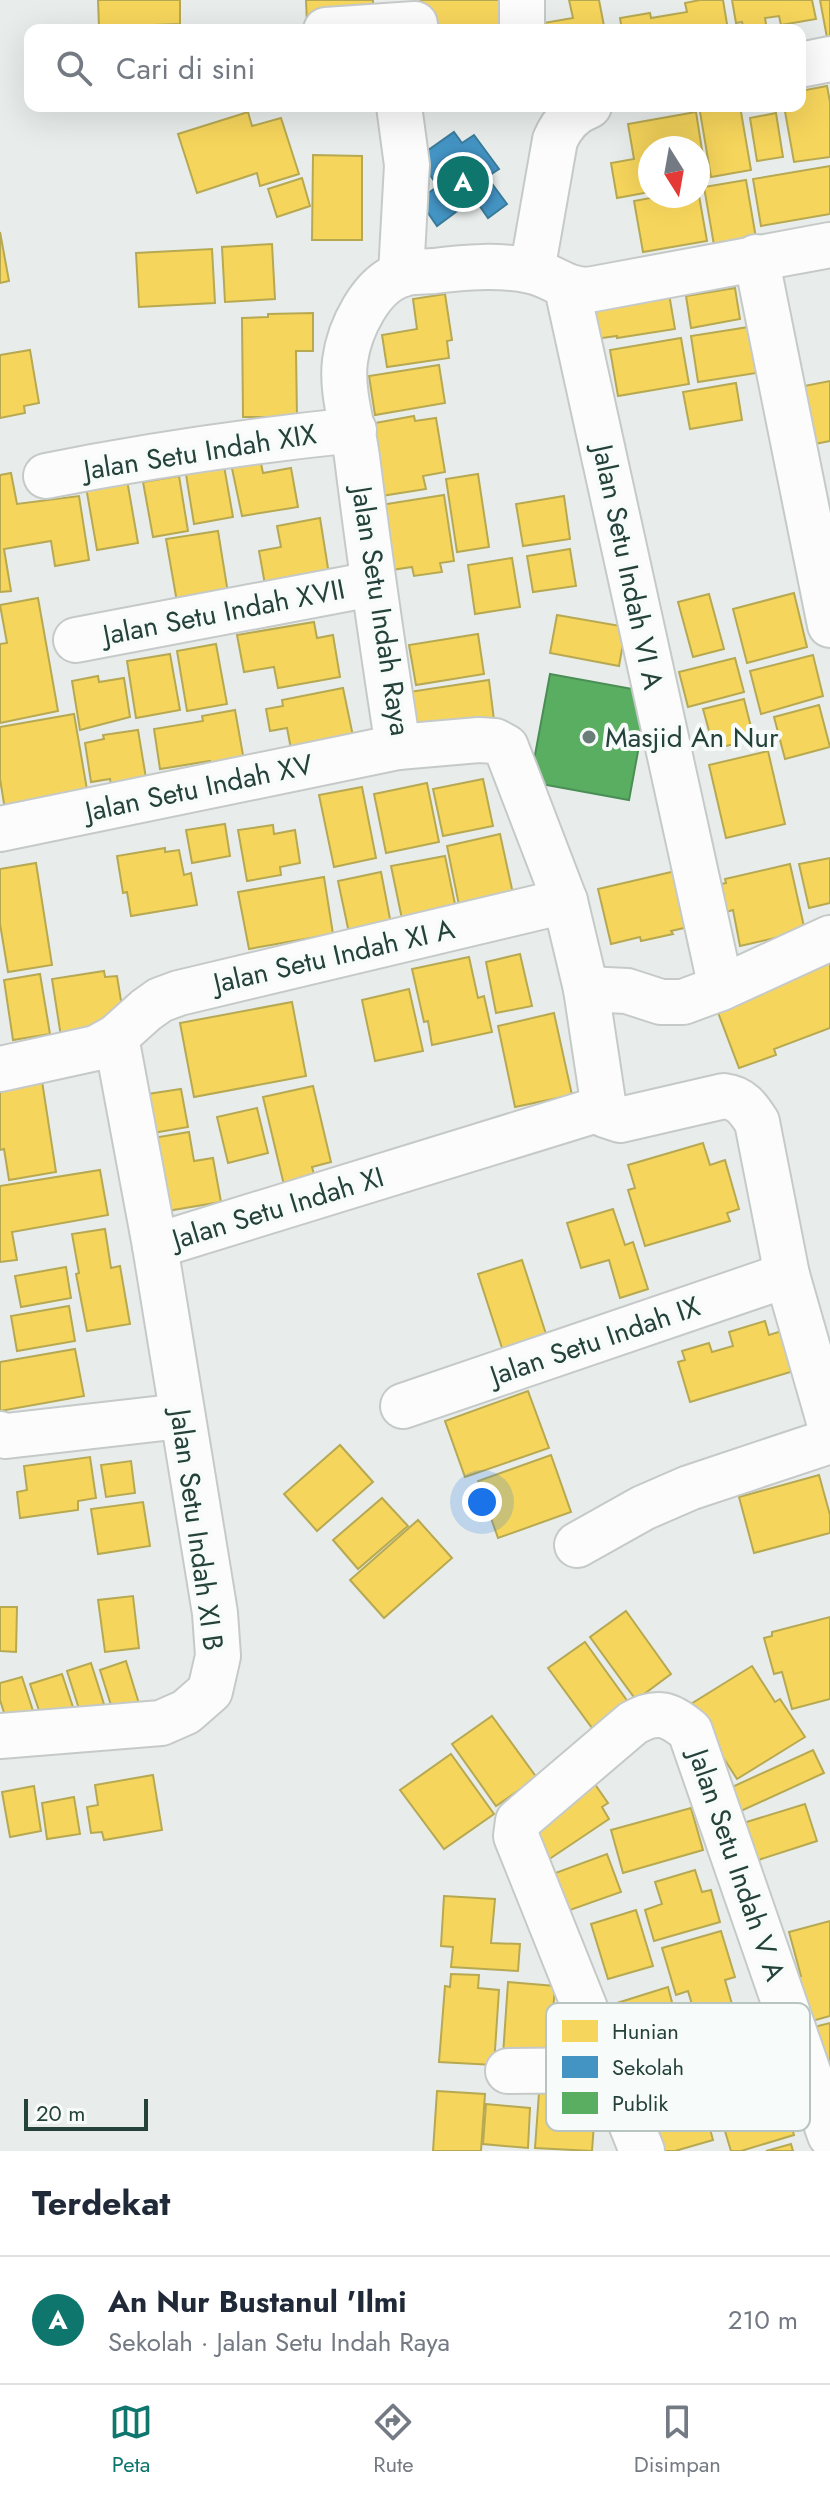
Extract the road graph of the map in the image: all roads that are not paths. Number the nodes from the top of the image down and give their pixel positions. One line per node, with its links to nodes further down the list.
1 (522, 0): 4 (street)
2 (414, 18): 3 (street)
3 (370, 24)
4 (522, 24)
5 (830, 59): 6 (street)
6 (806, 64)
7 (400, 112): 11 (street)
8 (579, 112): 12 (street)
9 (830, 245): 10 (street)
10 (756, 257): 12 (street); 14 (street)
11 (401, 274): 12 (street); 13 (street, Jalan Setu Indah Raya)
12 (550, 280): 23 (street, Jalan Setu Indah VI A)
13 (354, 430): 15 (street, Jalan Setu Indah XIX); 16 (street, Jalan Setu Indah Raya)
14 (814, 455): 17 (street)
15 (46, 476)
16 (372, 584): 18 (street, Jalan Setu Indah XVII); 19 (street, Jalan Setu Indah Raya)
17 (830, 625)
18 (76, 640)
19 (398, 747): 20 (street, Jalan Setu Indah XV); 21 (street, Jalan Setu Indah Raya)
20 (0, 829)
21 (565, 901): 24 (street, Jalan Setu Indah Raya); 25 (street, Jalan Setu Indah XI A)
22 (830, 938): 23 (street)
23 (721, 988): 24 (street)
24 (586, 989): 27 (street, Jalan Setu Indah Raya)
25 (116, 1037): 26 (street, Jalan Setu Indah XI A); 28 (street, Jalan Setu Indah XI)
26 (0, 1069)
27 (603, 1108): 28 (street, Jalan Setu Indah XI); 29 (street)
28 (155, 1246): 31 (street, Jalan Setu Indah XI B)
29 (787, 1275): 30 (street, Jalan Setu Indah IX); 32 (street)
30 (403, 1406)
31 (181, 1416): 33 (street); 36 (street, Jalan Setu Indah XI B)
32 (830, 1425)
33 (0, 1434)
34 (830, 1441): 35 (street)
35 (577, 1545)
36 (0, 1736)
37 (583, 2003): 38 (street, Jalan Setu Indah V A)
38 (784, 2003)
39 (508, 2071): 40 (street)
40 (546, 2071)
41 (810, 2077): 43 (street, Jalan Setu Indah V A)
42 (634, 2131): 44 (street)
43 (830, 2135)
44 (642, 2151)

